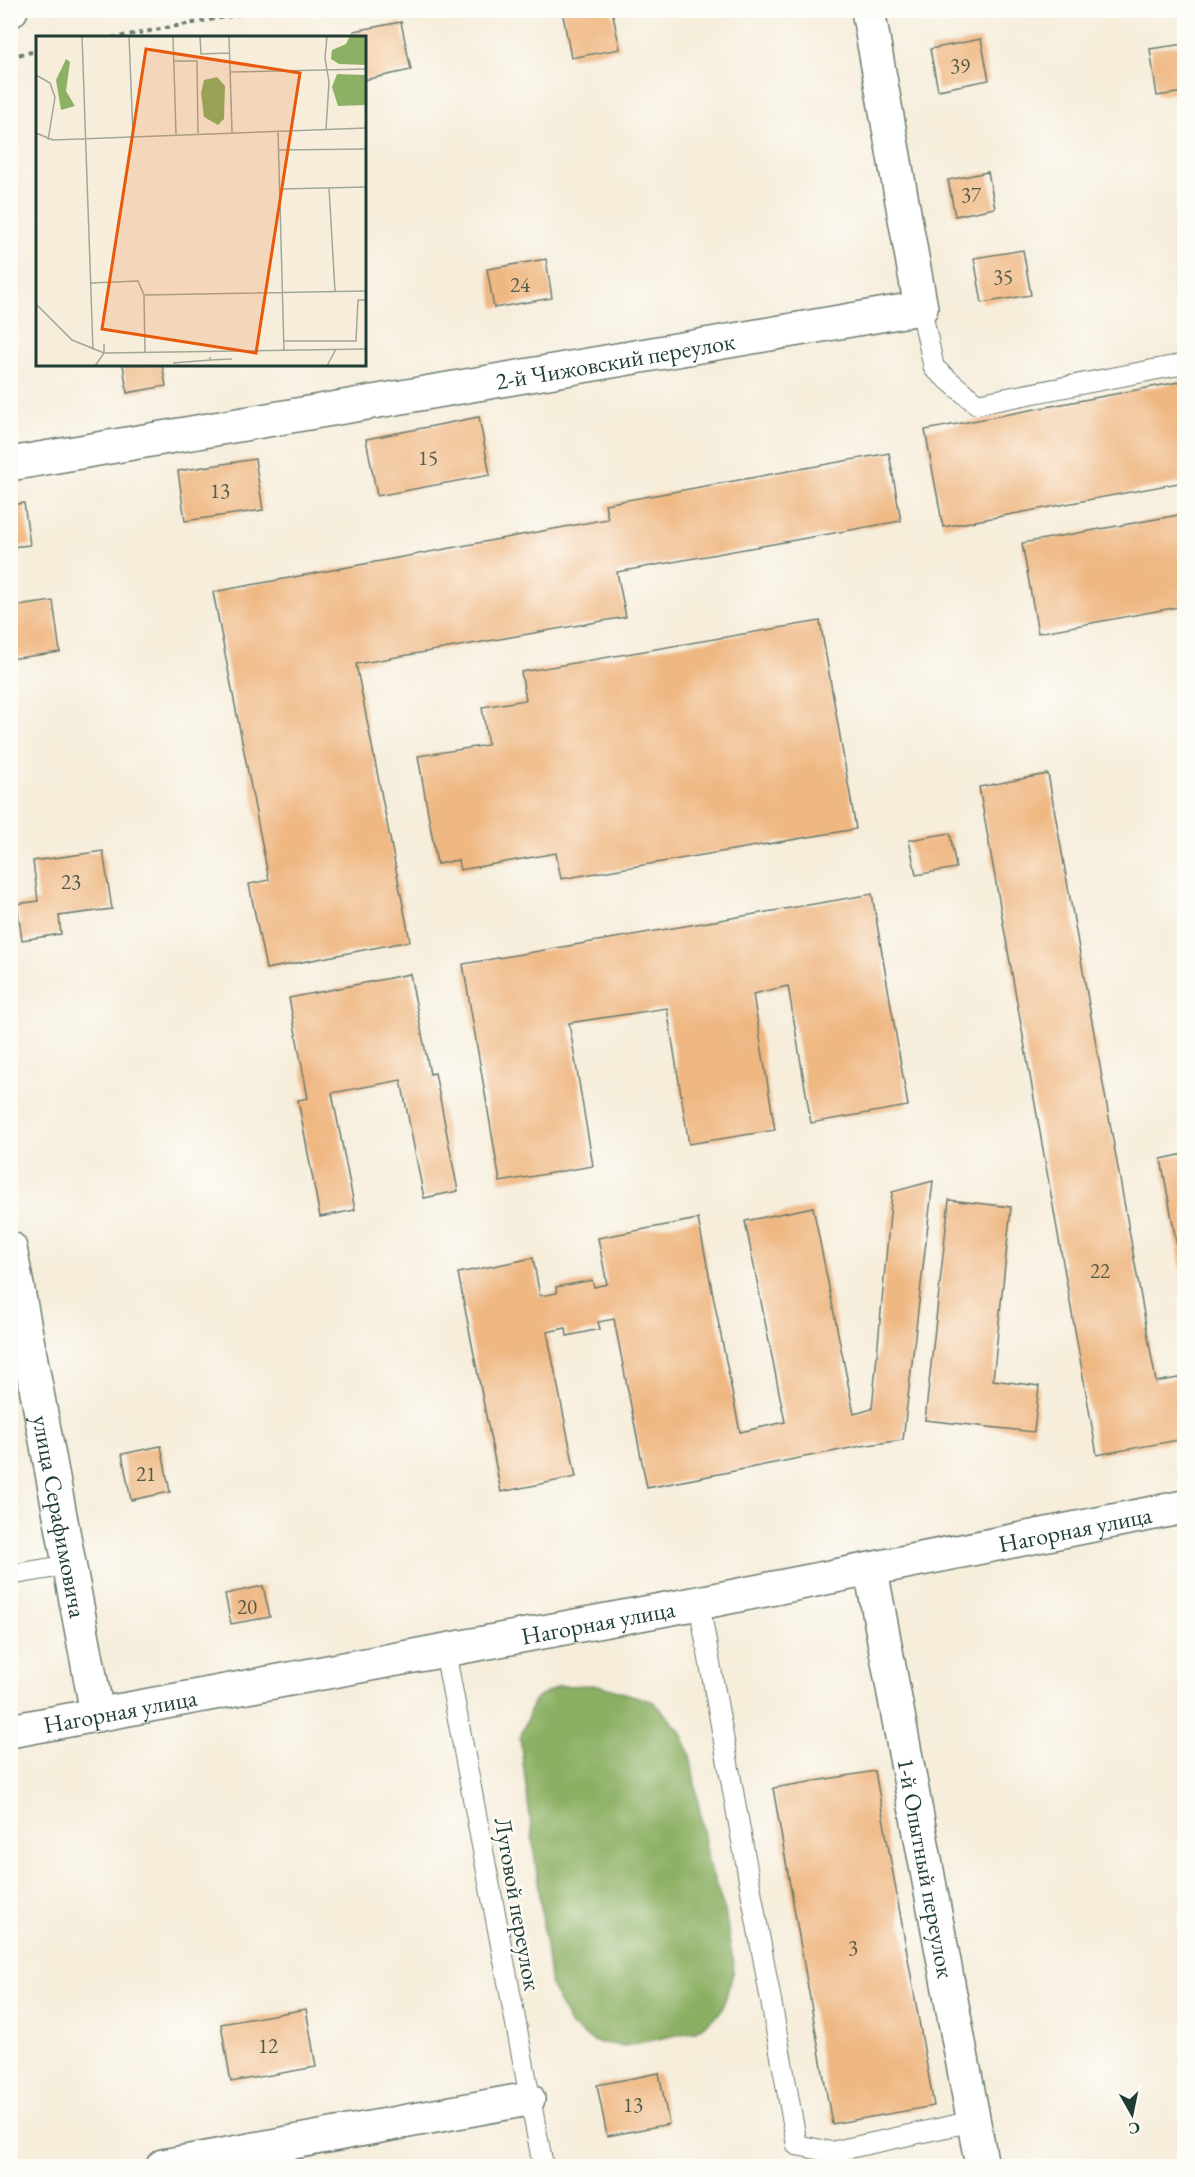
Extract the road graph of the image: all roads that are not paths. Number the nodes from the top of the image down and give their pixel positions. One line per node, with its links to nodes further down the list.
1 (868, 10): 2 (street)
2 (921, 308): 3 (lane); 4 (street, 2-й Чижовский переулок)
3 (1185, 364)
4 (10, 464)
5 (12, 1266): 7 (street, улица Серафимовича)
6 (1185, 1507): 8 (street, Нагорная улица)
7 (69, 1565): 9 (lane); 12 (street, улица Серафимовича)
8 (871, 1570): 10 (street, Нагорная улица); 15 (street, 1-й Опытный переулок)
9 (10, 1575)
10 (699, 1603): 11 (street, Нагорная улица); 15 (lane)
11 (445, 1651): 12 (street, Нагорная улица); 14 (lane, Луговой переулок)
12 (97, 1713): 13 (street, Нагорная улица)
13 (10, 1731)
14 (528, 2099): 16 (street); 17 (lane, Луговой переулок)
15 (974, 2121): 18 (street, 1-й Опытный переулок)
16 (163, 2166)
17 (543, 2166)
18 (982, 2166)

